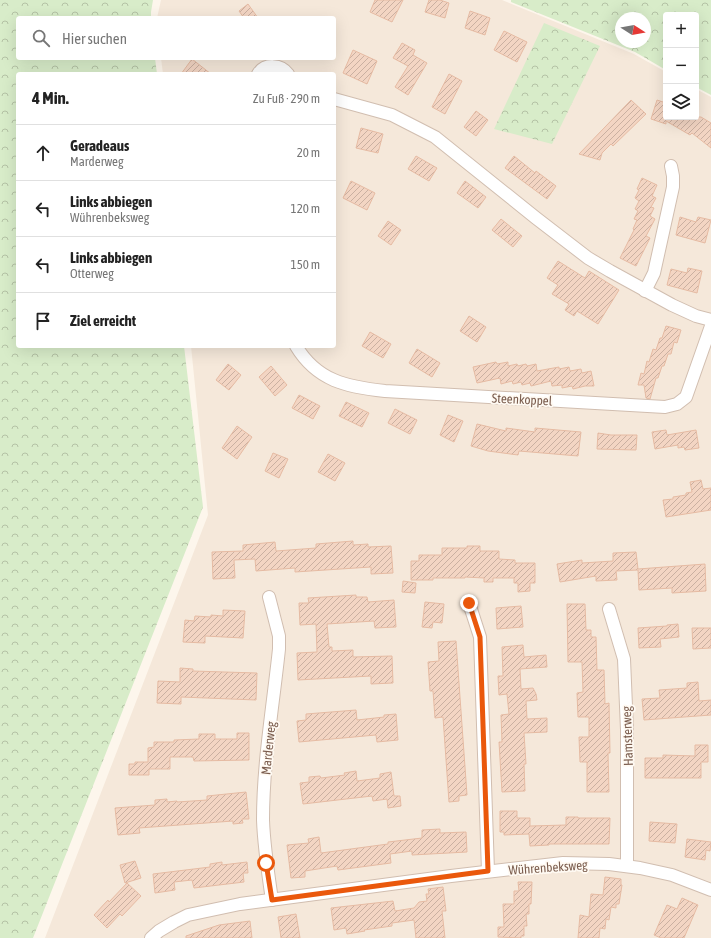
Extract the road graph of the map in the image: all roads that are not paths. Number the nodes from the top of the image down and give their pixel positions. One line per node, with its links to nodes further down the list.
1 (259, 72): 2 (street)
2 (287, 72)
3 (336, 100): 5 (street)
4 (672, 166): 5 (street)
5 (645, 291): 6 (street)
6 (711, 320)
7 (711, 326): 8 (street, Steenkoppel)
8 (297, 348)
9 (268, 597): 15 (street, Marderweg)
10 (469, 603): 13 (street)
11 (609, 609): 12 (street, Hamsterweg)
12 (627, 866): 13 (street, Wührenbeksweg); 14 (street, Wührenbeksweg)
13 (488, 871): 15 (street, Wührenbeksweg)
14 (711, 890)
15 (272, 900): 16 (street, Wührenbeksweg)
16 (151, 938)

